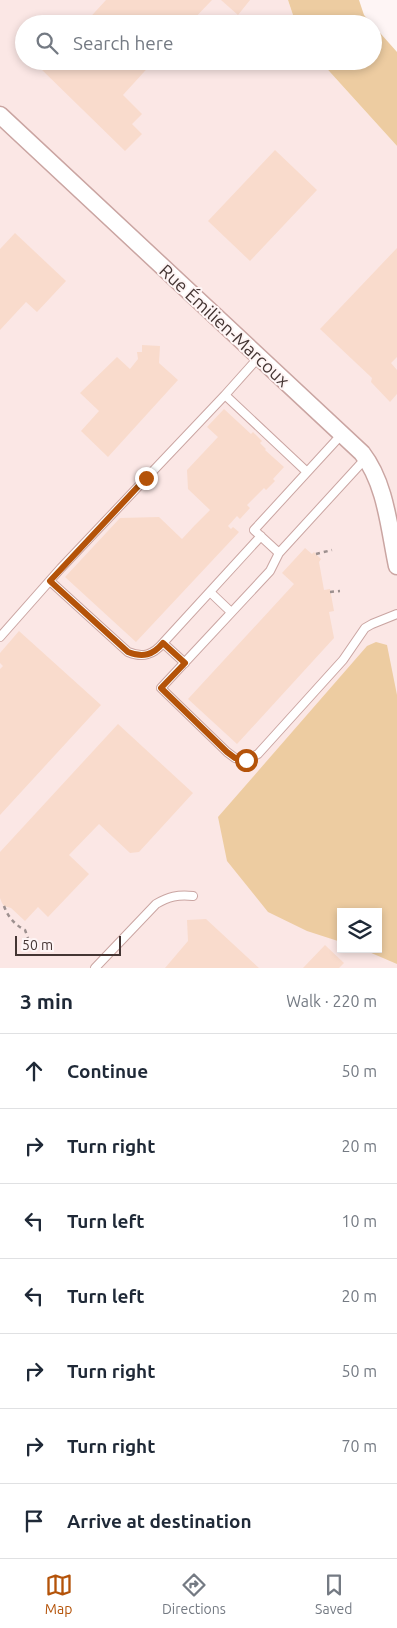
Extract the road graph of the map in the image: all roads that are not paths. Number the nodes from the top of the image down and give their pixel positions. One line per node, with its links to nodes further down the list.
1 (0, 115): 2 (street, Rue Émilien-Marcoux)
2 (259, 357): 3 (lane); 4 (street, Rue Émilien-Marcoux)
3 (225, 395): 6 (lane); 10 (lane)
4 (342, 434): 5 (street, Rue Émilien-Marcoux); 6 (lane)
5 (366, 458): 8 (lane); 9 (street, Rue Émilien-Marcoux)
6 (307, 472): 7 (lane)
7 (261, 536): 8 (lane); 11 (lane)
8 (279, 553): 12 (lane)
9 (397, 566)
10 (50, 581): 14 (lane); 15 (lane)
11 (210, 592): 12 (lane); 15 (lane)
12 (232, 612): 16 (lane)
13 (397, 614): 16 (lane)
14 (0, 637)
15 (163, 643): 16 (lane)
16 (185, 663)
17 (192, 896): 18 (lane)
18 (95, 968)

